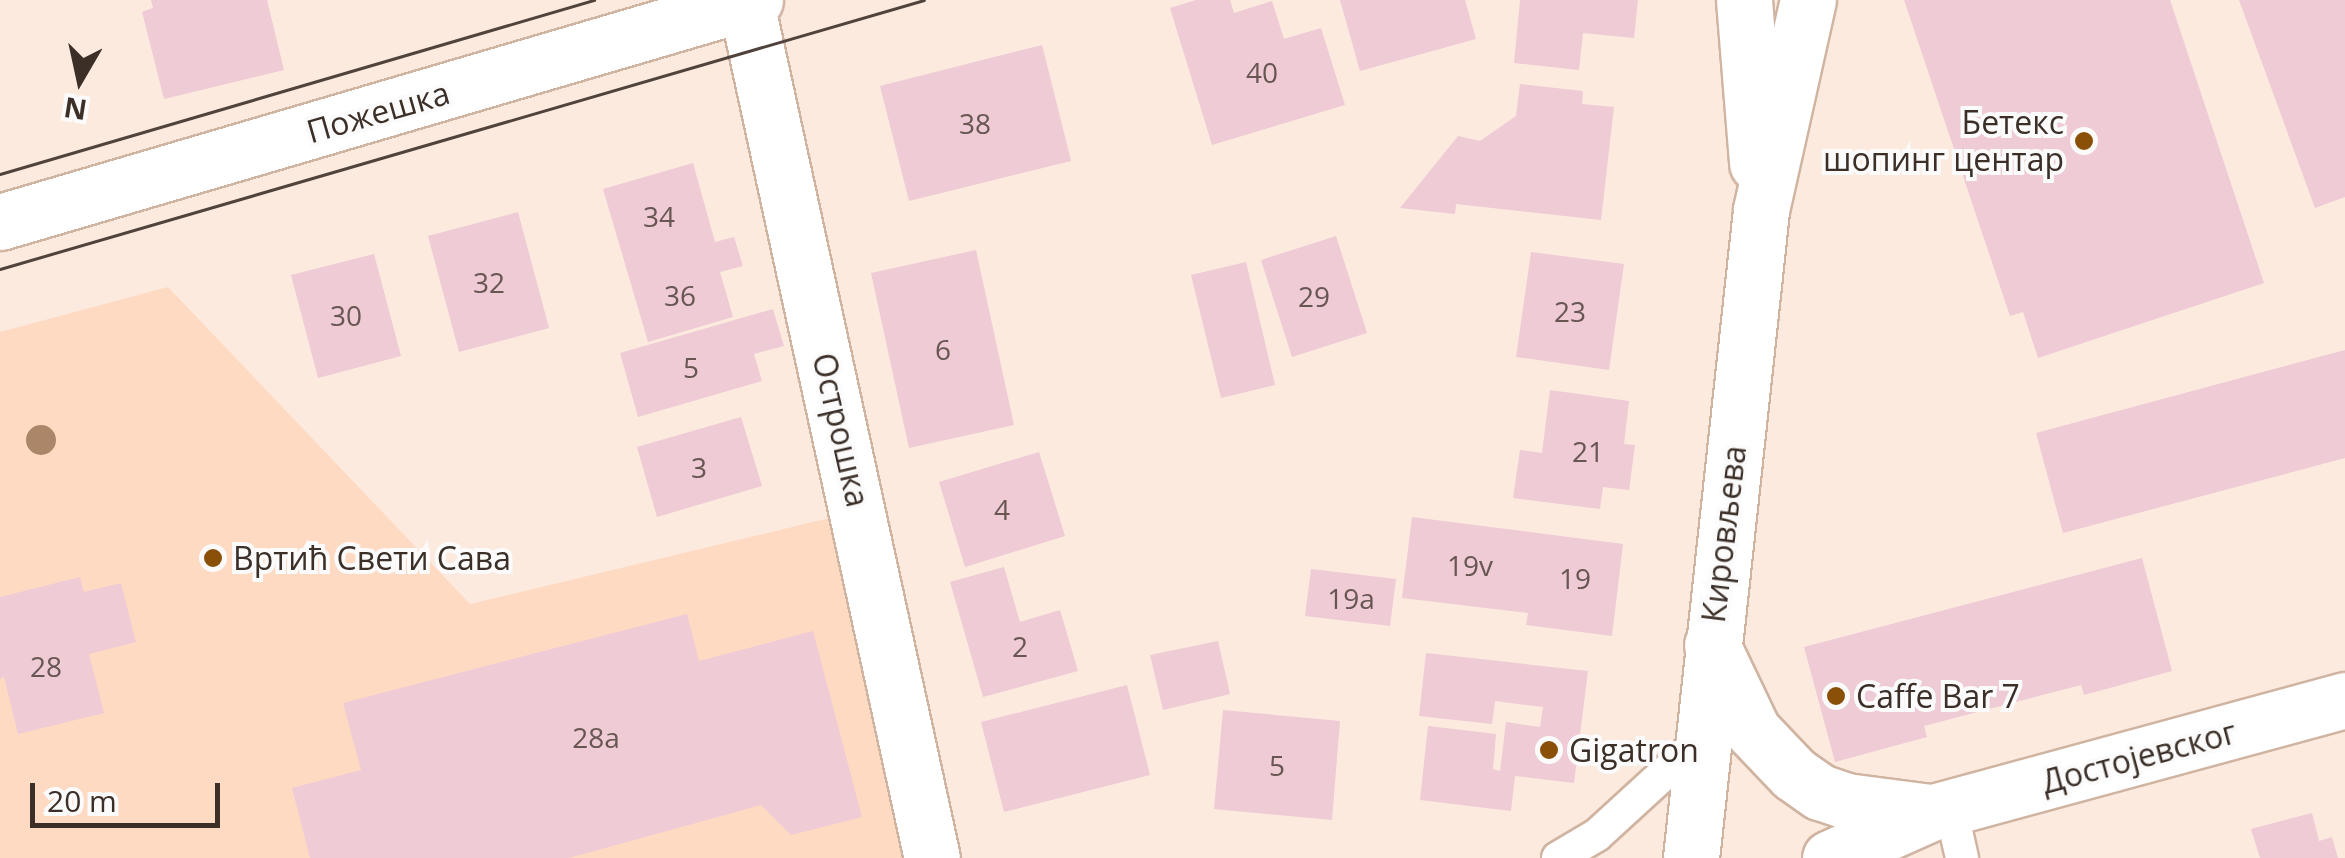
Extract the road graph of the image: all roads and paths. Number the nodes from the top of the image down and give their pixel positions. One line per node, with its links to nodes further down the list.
1 (1744, 0): 4 (main road, Кировљева)
2 (1808, 0): 4 (main road, Кировљева)
3 (750, 1): 5 (main road, Пожешка); 10 (main road, Острошка)
4 (1761, 210): 6 (main road, Кировљева)
5 (0, 222)
6 (1712, 645): 8 (main road, Кировљева); 9 (main road, Достојевског)
7 (2345, 700): 9 (main road, Достојевског)
8 (1703, 738): 11 (lane); 12 (main road, Кировљева)
9 (1949, 826): 13 (main road, Достојевског)
10 (932, 858)
11 (1558, 858)
12 (1692, 858)
13 (1830, 858)

